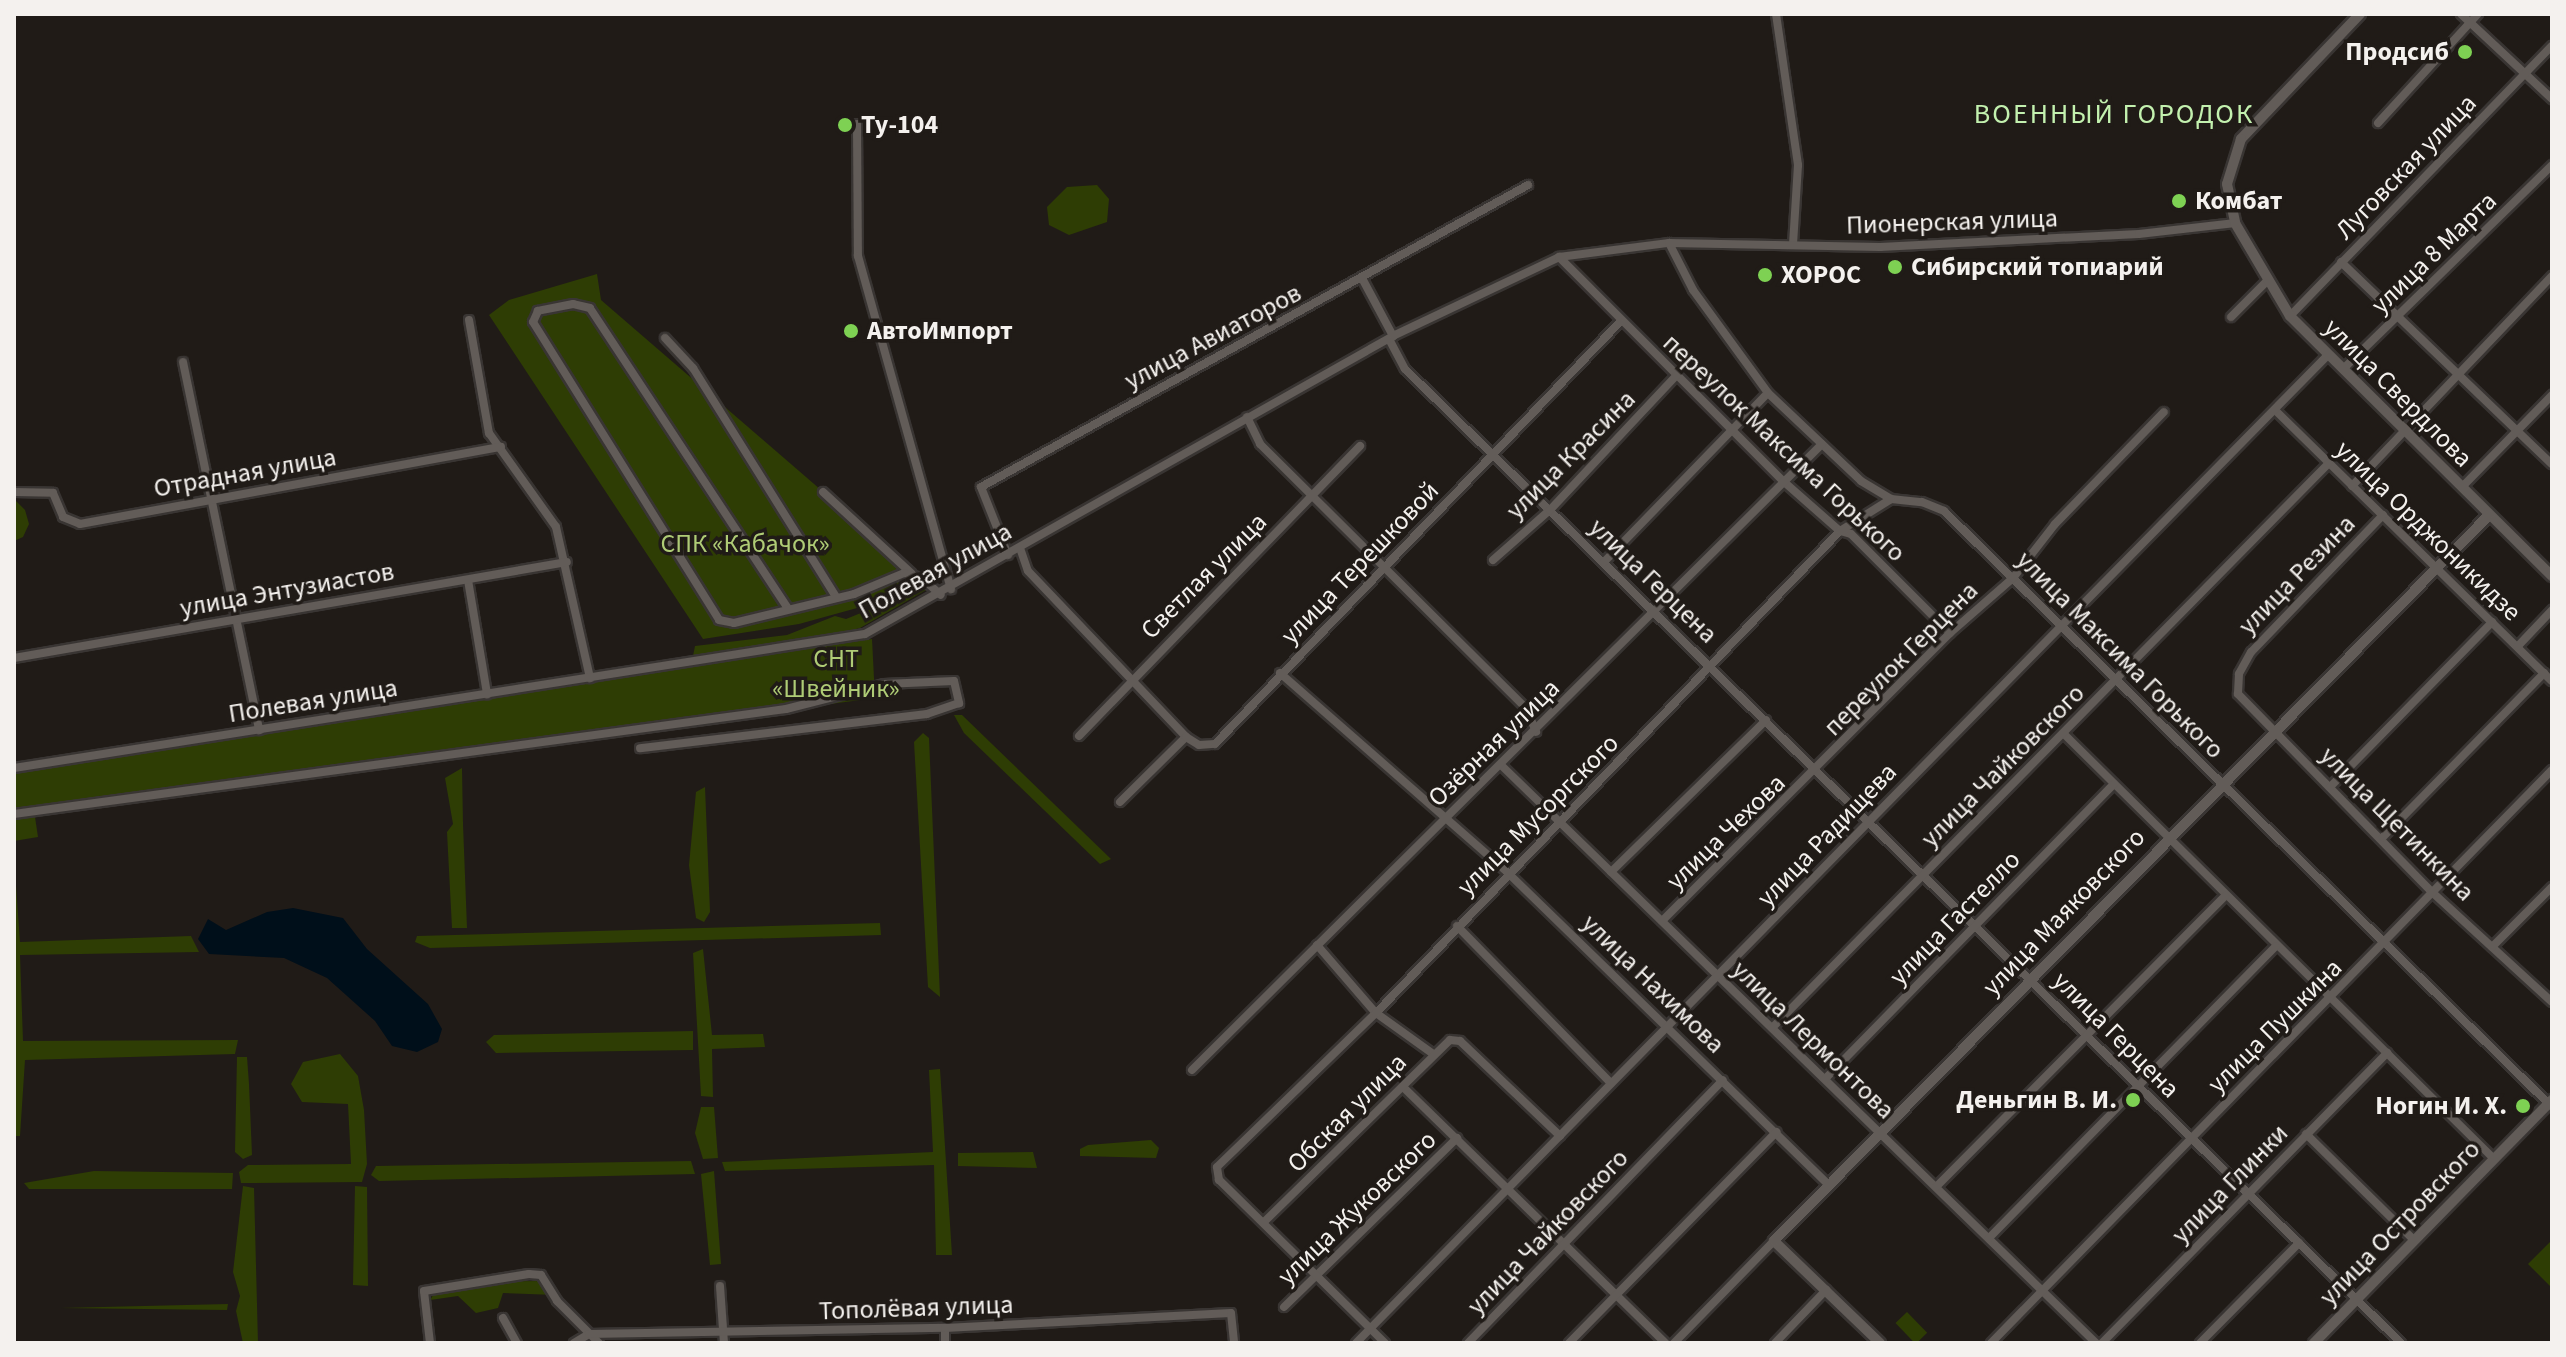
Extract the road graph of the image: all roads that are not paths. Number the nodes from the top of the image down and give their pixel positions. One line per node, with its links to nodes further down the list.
1 (1776, 14): 15 (street)
2 (2360, 14): 13 (street, улица Свердлова)
3 (2461, 14): 5 (street)
4 (2478, 14): 5 (street)
5 (2469, 23): 7 (street); 9 (street)
6 (2552, 46): 7 (street, Луговская улица)
7 (2526, 73): 8 (street); 17 (street, Луговская улица)
8 (2552, 99)
9 (2378, 123)
10 (857, 124): 70 (street)
11 (2552, 165): 21 (street, улица 8 Марта)
12 (1528, 185): 19 (street, улица Авиаторов)
13 (2235, 223): 15 (street, Пионерская улица); 20 (street, улица Свердлова)
14 (1669, 243): 15 (street, Пионерская улица); 16 (street, Полевая улица); 33 (street, улица Максима Горького)
15 (1793, 245)
16 (1559, 257): 25 (street, переулок Максима Горького); 27 (street, Полевая улица)
17 (2341, 262): 21 (street); 22 (street, Луговская улица)
18 (2552, 276): 31 (street)
19 (1363, 280): 27 (street, улица Герцена); 60 (street, улица Авиаторов)
20 (2267, 281): 22 (street, улица Свердлова); 23 (street)
21 (2399, 315): 30 (street, улица 8 Марта); 31 (street)
22 (2290, 316): 28 (street, улица Свердлова)
23 (2231, 317)
24 (469, 320): 43 (street)
25 (1620, 322): 32 (street, переулок Максима Горького); 44 (street, улица Терешковой)
26 (665, 338): 72 (street)
27 (1391, 338): 37 (street, Полевая улица); 44 (street, улица Герцена)
28 (2327, 356): 30 (street, улица Свердлова); 35 (street, улица Радищева)
29 (183, 362): 54 (street)
30 (2343, 369): 40 (street, улица Свердлова)
31 (2458, 374): 39 (street); 40 (street)
32 (1676, 376): 38 (street, переулок Максима Горького); 55 (street, улица Красина)
33 (1768, 393): 38 (street); 41 (street, улица Максима Горького)
34 (2552, 395): 39 (street)
35 (2276, 411): 45 (street, улица Орджоникидзе); 78 (street, улица Радищева)
36 (2164, 412): 68 (street)
37 (1247, 417): 52 (street); 59 (street, Полевая улица)
38 (1731, 430): 47 (street, переулок Максима Горького); 63 (street)
39 (2518, 430): 46 (street); 49 (street)
40 (2405, 431): 48 (street); 49 (street, улица Свердлова)
41 (1822, 444): 47 (street, Озёрная улица); 53 (street, улица Максима Горького)
42 (1360, 446): 52 (street, Светлая улица)
43 (501, 447): 54 (street, Отрадная улица); 62 (street)
44 (1493, 454): 55 (street, улица Герцена); 65 (street, улица Терешковой)
45 (2329, 463): 48 (street, улица Орджоникидзе); 88 (street, улица Чайковского)
46 (2552, 464)
47 (1783, 481): 58 (street, переулок Максима Горького); 75 (street, Озёрная улица)
48 (2352, 486): 56 (street, улица Орджоникидзе)
49 (2462, 487): 57 (street, улица Свердлова)
50 (14, 492): 54 (street, Отрадная улица)
51 (823, 492): 66 (street)
52 (1313, 495): 65 (street); 87 (street, Светлая улица)
53 (1891, 499): 58 (street, улица Мусоргского); 68 (street, улица Максима Горького)
54 (211, 500): 76 (street)
55 (1550, 510): 61 (street, улица Красина); 63 (street, улица Герцена)
56 (2383, 515): 64 (street, улица Орджоникидзе); 82 (street, улица Резина)
57 (2489, 515): 64 (street, улица Маяковского); 67 (street, улица Свердлова)
58 (1840, 531): 79 (street, переулок Максима Горького); 83 (street, улица Мусоргского)
59 (1020, 548): 60 (street, Полевая улица); 87 (street)
60 (1008, 555): 70 (street, Полевая улица)
61 (1493, 560)
62 (567, 562): 69 (street, улица Энтузиастов); 86 (street)
63 (1604, 562): 75 (street, улица Герцена)
64 (2437, 568): 77 (street, улица Орджоникидзе); 94 (street, улица Маяковского)
65 (1383, 570): 84 (street, улица Терешковой); 93 (street)
66 (912, 574): 71 (street); 72 (street)
67 (2552, 576)
68 (2013, 578): 78 (street, улица Максима Горького); 79 (street, переулок Герцена)
69 (468, 580): 76 (street, улица Энтузиастов); 90 (street)
70 (951, 589): 71 (street, Полевая улица)
71 (941, 595): 86 (street, Полевая улица)
72 (836, 597): 73 (street)
73 (787, 607): 73 (street)
74 (2552, 610): 80 (street)
75 (1656, 612): 83 (street, улица Герцена); 93 (street, Озёрная улица)
76 (235, 619): 81 (street, улица Энтузиастов); 92 (street)
77 (2492, 622): 80 (street, улица Орджоникидзе); 105 (street)
78 (2061, 625): 88 (street, улица Максима Горького); 109 (street, улица Радищева)
79 (1950, 633): 101 (street, переулок Герцена)
80 (2518, 646): 85 (street, улица Орджоникидзе)
81 (14, 658)
82 (2243, 664): 94 (street, улица Щетинкина)
83 (1713, 666): 91 (street, улица Герцена); 110 (street, улица Мусоргского)
84 (1280, 673): 97 (street, улица Терешковой); 108 (street, улица Нахимова)
85 (2544, 673): 89 (street, улица Орджоникидзе); 111 (street)
86 (590, 678): 90 (street, Полевая улица)
87 (1129, 680): 96 (street, Светлая улица); 97 (street)
88 (2116, 680): 95 (street, улица Чайковского); 104 (street, улица Максима Горького)
89 (2552, 681)
90 (487, 694): 92 (street, Полевая улица)
91 (1766, 720): 101 (street, улица Герцена); 114 (street)
92 (259, 730): 100 (street, Полевая улица)
93 (1536, 732): 99 (street, Озёрная улица)
94 (2277, 732): 104 (street, улица Маяковского); 105 (street, улица Щетинкина)
95 (2064, 734): 103 (street); 115 (street, улица Чайковского)
96 (1079, 736)
97 (1186, 737): 106 (street)
98 (640, 748): 107 (street)
99 (1501, 765): 108 (street, Озёрная улица); 110 (street, улица Лермонтова)
100 (14, 768)
101 (1817, 770): 109 (street, улица Герцена); 119 (street, улица Чехова)
102 (2552, 770): 117 (street, улица Пушкина)
103 (2114, 784): 112 (street); 120 (street, улица Гастелло)
104 (2224, 786): 112 (street, улица Маяковского); 122 (street, улица Максима Горького)
105 (2331, 786): 111 (street, улица Щетинкина)
106 (1120, 802)
107 (14, 814)
108 (1445, 817): 113 (street, улица Нахимова); 123 (street, Озёрная улица)
109 (1868, 820): 115 (street, улица Герцена); 126 (street, улица Радищева)
110 (1560, 821): 113 (street, улица Мусоргского); 114 (street, улица Лермонтова)
111 (2383, 837): 117 (street, улица Щетинкина)
112 (2167, 839): 118 (street); 127 (street, улица Маяковского)
113 (1507, 872): 121 (street, улица Мусоргского); 131 (street, улица Нахимова)
114 (1611, 872): 119 (street, улица Лермонтова)
115 (1924, 874): 120 (street, улица Герцена); 132 (street, улица Чайковского)
116 (2552, 887): 125 (street)
117 (2433, 893): 122 (street, улица Пушкина); 125 (street, улица Щетинкина)
118 (2225, 896): 124 (street); 133 (street)
119 (1662, 921): 126 (street, улица Лермонтова)
120 (1976, 925): 127 (street, улица Герцена); 137 (street, улица Гастелло)
121 (1457, 926): 130 (street, улица Мусоргского); 139 (street)
122 (2383, 944): 128 (street, улица Пушкина); 142 (street, улица Максима Горького)
123 (1317, 945): 130 (street); 136 (street, Озёрная улица)
124 (2276, 946): 128 (street); 140 (street)
125 (2492, 947): 129 (street, улица Щетинкина)
126 (1718, 976): 131 (street, улица Радищева); 132 (street, улица Лермонтова)
127 (2030, 978): 133 (street, улица Герцена); 144 (street, улица Маяковского)
128 (2331, 998): 134 (street); 148 (street, улица Пушкина)
129 (2552, 1002)
130 (1376, 1013): 135 (street); 154 (street, улица Мусоргского)
131 (1670, 1026): 138 (street, улица Нахимова); 139 (street, улица Радищева)
132 (1772, 1028): 137 (street, улица Лермонтова)
133 (2087, 1034): 140 (street, улица Герцена); 151 (street)
134 (2387, 1053): 145 (street, улица Глинки); 149 (street)
135 (1433, 1054): 141 (street, Обская улица); 146 (street, Обская улица)
136 (1192, 1070)
137 (1825, 1079): 144 (street, улица Лермонтова)
138 (1723, 1080): 143 (street, улица Нахимова); 158 (street, улица Чайковского)
139 (1611, 1083): 146 (street, улица Радищева)
140 (2139, 1086): 148 (street, улица Герцена); 155 (street)
141 (1403, 1087): 147 (street); 154 (street, Обская улица)
142 (2551, 1104): 149 (street, улица Островского)
143 (1776, 1132): 150 (street, улица Нахимова); 164 (street)
144 (1880, 1132): 150 (street, улица Маяковского); 151 (street, улица Лермонтова)
145 (2306, 1134): 153 (street, улица Глинки); 156 (street)
146 (1560, 1136): 152 (street, улица Радищева)
147 (1457, 1138): 152 (street); 160 (street, улица Жуковского)
148 (2193, 1138): 153 (street, улица Герцена); 163 (street, улица Пушкина)
149 (2494, 1159): 156 (street, улица Островского)
150 (1829, 1185): 157 (street, улица Маяковского)
151 (1936, 1187): 155 (street, улица Лермонтова)
152 (1508, 1191): 158 (street); 169 (street, улица Радищева)
153 (2248, 1193): 159 (street, улица Герцена); 188 (street, улица Глинки)
154 (1264, 1222): 160 (street)
155 (1989, 1238): 163 (street, улица Лермонтова)
156 (2414, 1240): 165 (street, улица Островского)
157 (1774, 1241): 162 (street); 183 (street, улица Маяковского)
158 (1566, 1243): 164 (street); 180 (street, улица Чайковского)
159 (2299, 1243): 165 (street, улица Герцена); 189 (street)
160 (1317, 1273): 166 (street, улица Жуковского); 169 (street)
161 (720, 1286): 171 (street)
162 (1826, 1290): 184 (street); 185 (street)
163 (2042, 1291): 186 (street, улица Пушкина); 187 (street, улица Лермонтова)
164 (1617, 1295): 181 (street); 182 (street)
165 (2357, 1300): 190 (street, улица Островского); 191 (street, улица Герцена)
166 (1284, 1307)
167 (503, 1318): 173 (street)
168 (945, 1328): 171 (street, Тополёвая улица); 176 (street); 177 (street, Тополёвая улица)
169 (1371, 1329): 178 (street, улица Радищева); 179 (street)
170 (589, 1334): 171 (street, Тополёвая улица); 172 (street); 174 (street); 175 (street)
171 (724, 1339)
172 (430, 1343)
173 (517, 1343)
174 (574, 1343)
175 (599, 1343)
176 (945, 1343)
177 (1234, 1343)
178 (1356, 1343)
179 (1385, 1343)
180 (1468, 1343)
181 (1569, 1343)
182 (1665, 1343)
183 (1674, 1343)
184 (1775, 1343)
185 (1880, 1343)
186 (1991, 1343)
187 (2096, 1343)
188 (2102, 1343)
189 (2200, 1343)
190 (2314, 1343)
191 (2401, 1343)

